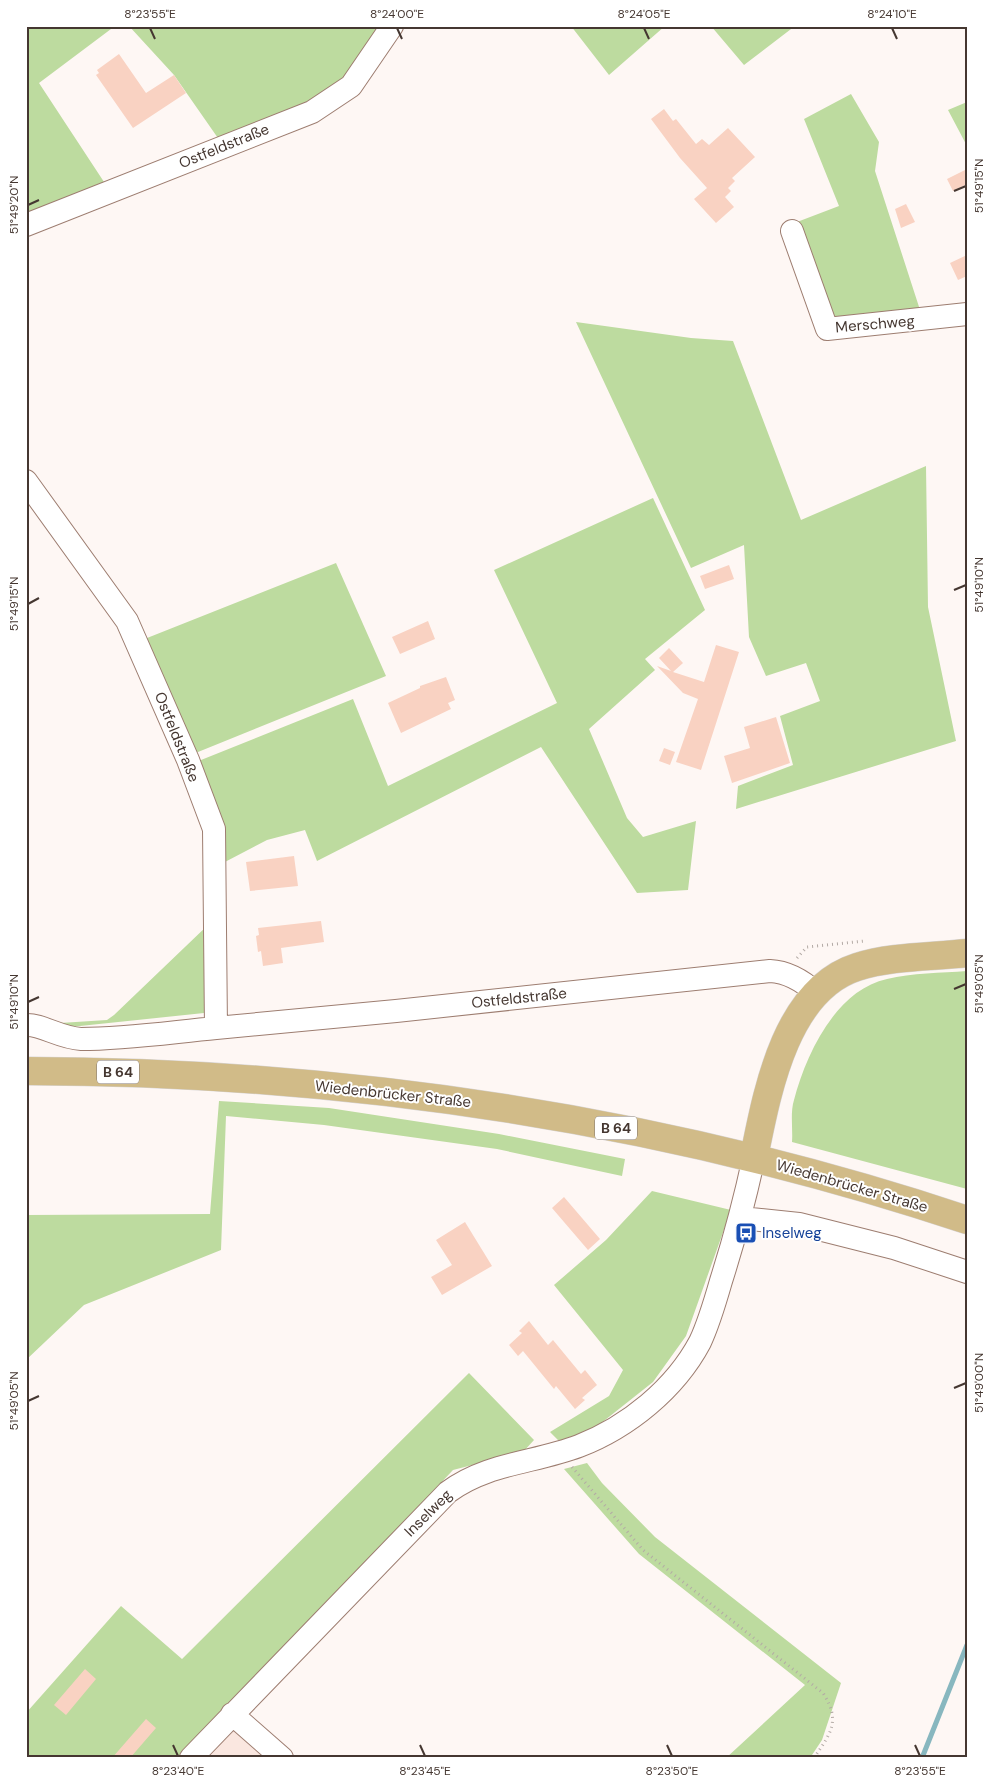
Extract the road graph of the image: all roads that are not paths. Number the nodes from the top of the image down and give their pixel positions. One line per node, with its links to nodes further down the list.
1 (392, 26): 2 (street, Ostfeldstraße)
2 (26, 225)
3 (792, 231): 4 (street, Merschweg)
4 (967, 314)
5 (26, 482): 9 (street, Ostfeldstraße)
6 (967, 953): 7 (main road)
7 (816, 993): 9 (street, Ostfeldstraße); 11 (main road)
8 (26, 1025): 9 (street, Ostfeldstraße)
9 (216, 1028)
10 (26, 1071): 11 (main road, Wiedenbrücker Straße / B 64)
11 (754, 1157): 12 (street, Inselweg); 13 (main road, Wiedenbrücker Straße / B 64)
12 (741, 1218): 14 (street); 15 (street, Inselweg)
13 (959, 1218)
14 (967, 1272)
15 (232, 1714): 16 (street, Inselweg); 17 (street)
16 (191, 1758)
17 (282, 1758)

